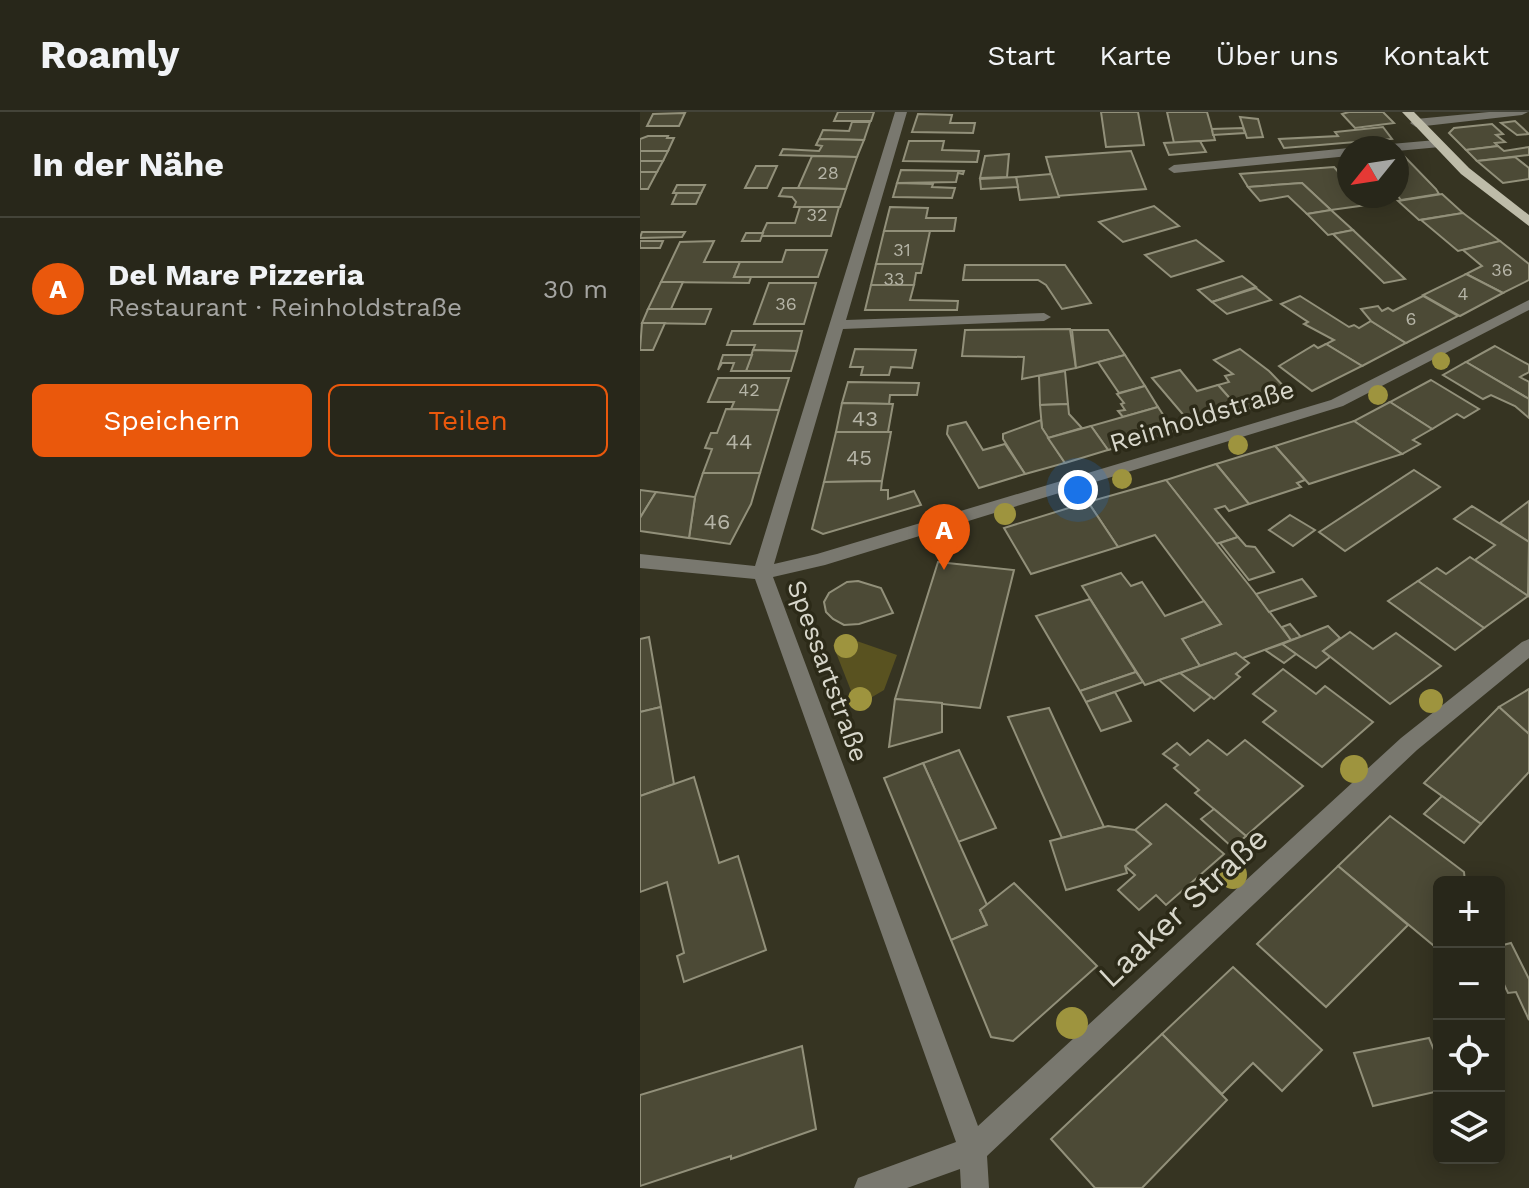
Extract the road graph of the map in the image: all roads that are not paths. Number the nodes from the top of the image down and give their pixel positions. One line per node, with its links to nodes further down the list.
1 (901, 112): 11 (street, Spessartstraße)
2 (1522, 112): 3 (street)
3 (1412, 117): 4 (main road)
4 (1436, 144): 5 (street); 8 (main road)
5 (1409, 146)
6 (1337, 153): 7 (street)
7 (1174, 169)
8 (1529, 222)
9 (1529, 304): 13 (street, Reinholdstraße)
10 (1044, 317): 11 (street)
11 (836, 325): 13 (street, Spessartstraße)
12 (640, 561): 13 (street, Reinholdstraße)
13 (762, 573): 15 (street, Spessartstraße)
14 (1529, 647): 15 (street, Laaker Straße)
15 (973, 1150): 16 (street, Laaker Straße); 17 (street, Spessartstraße)
16 (868, 1188)
17 (975, 1188)

